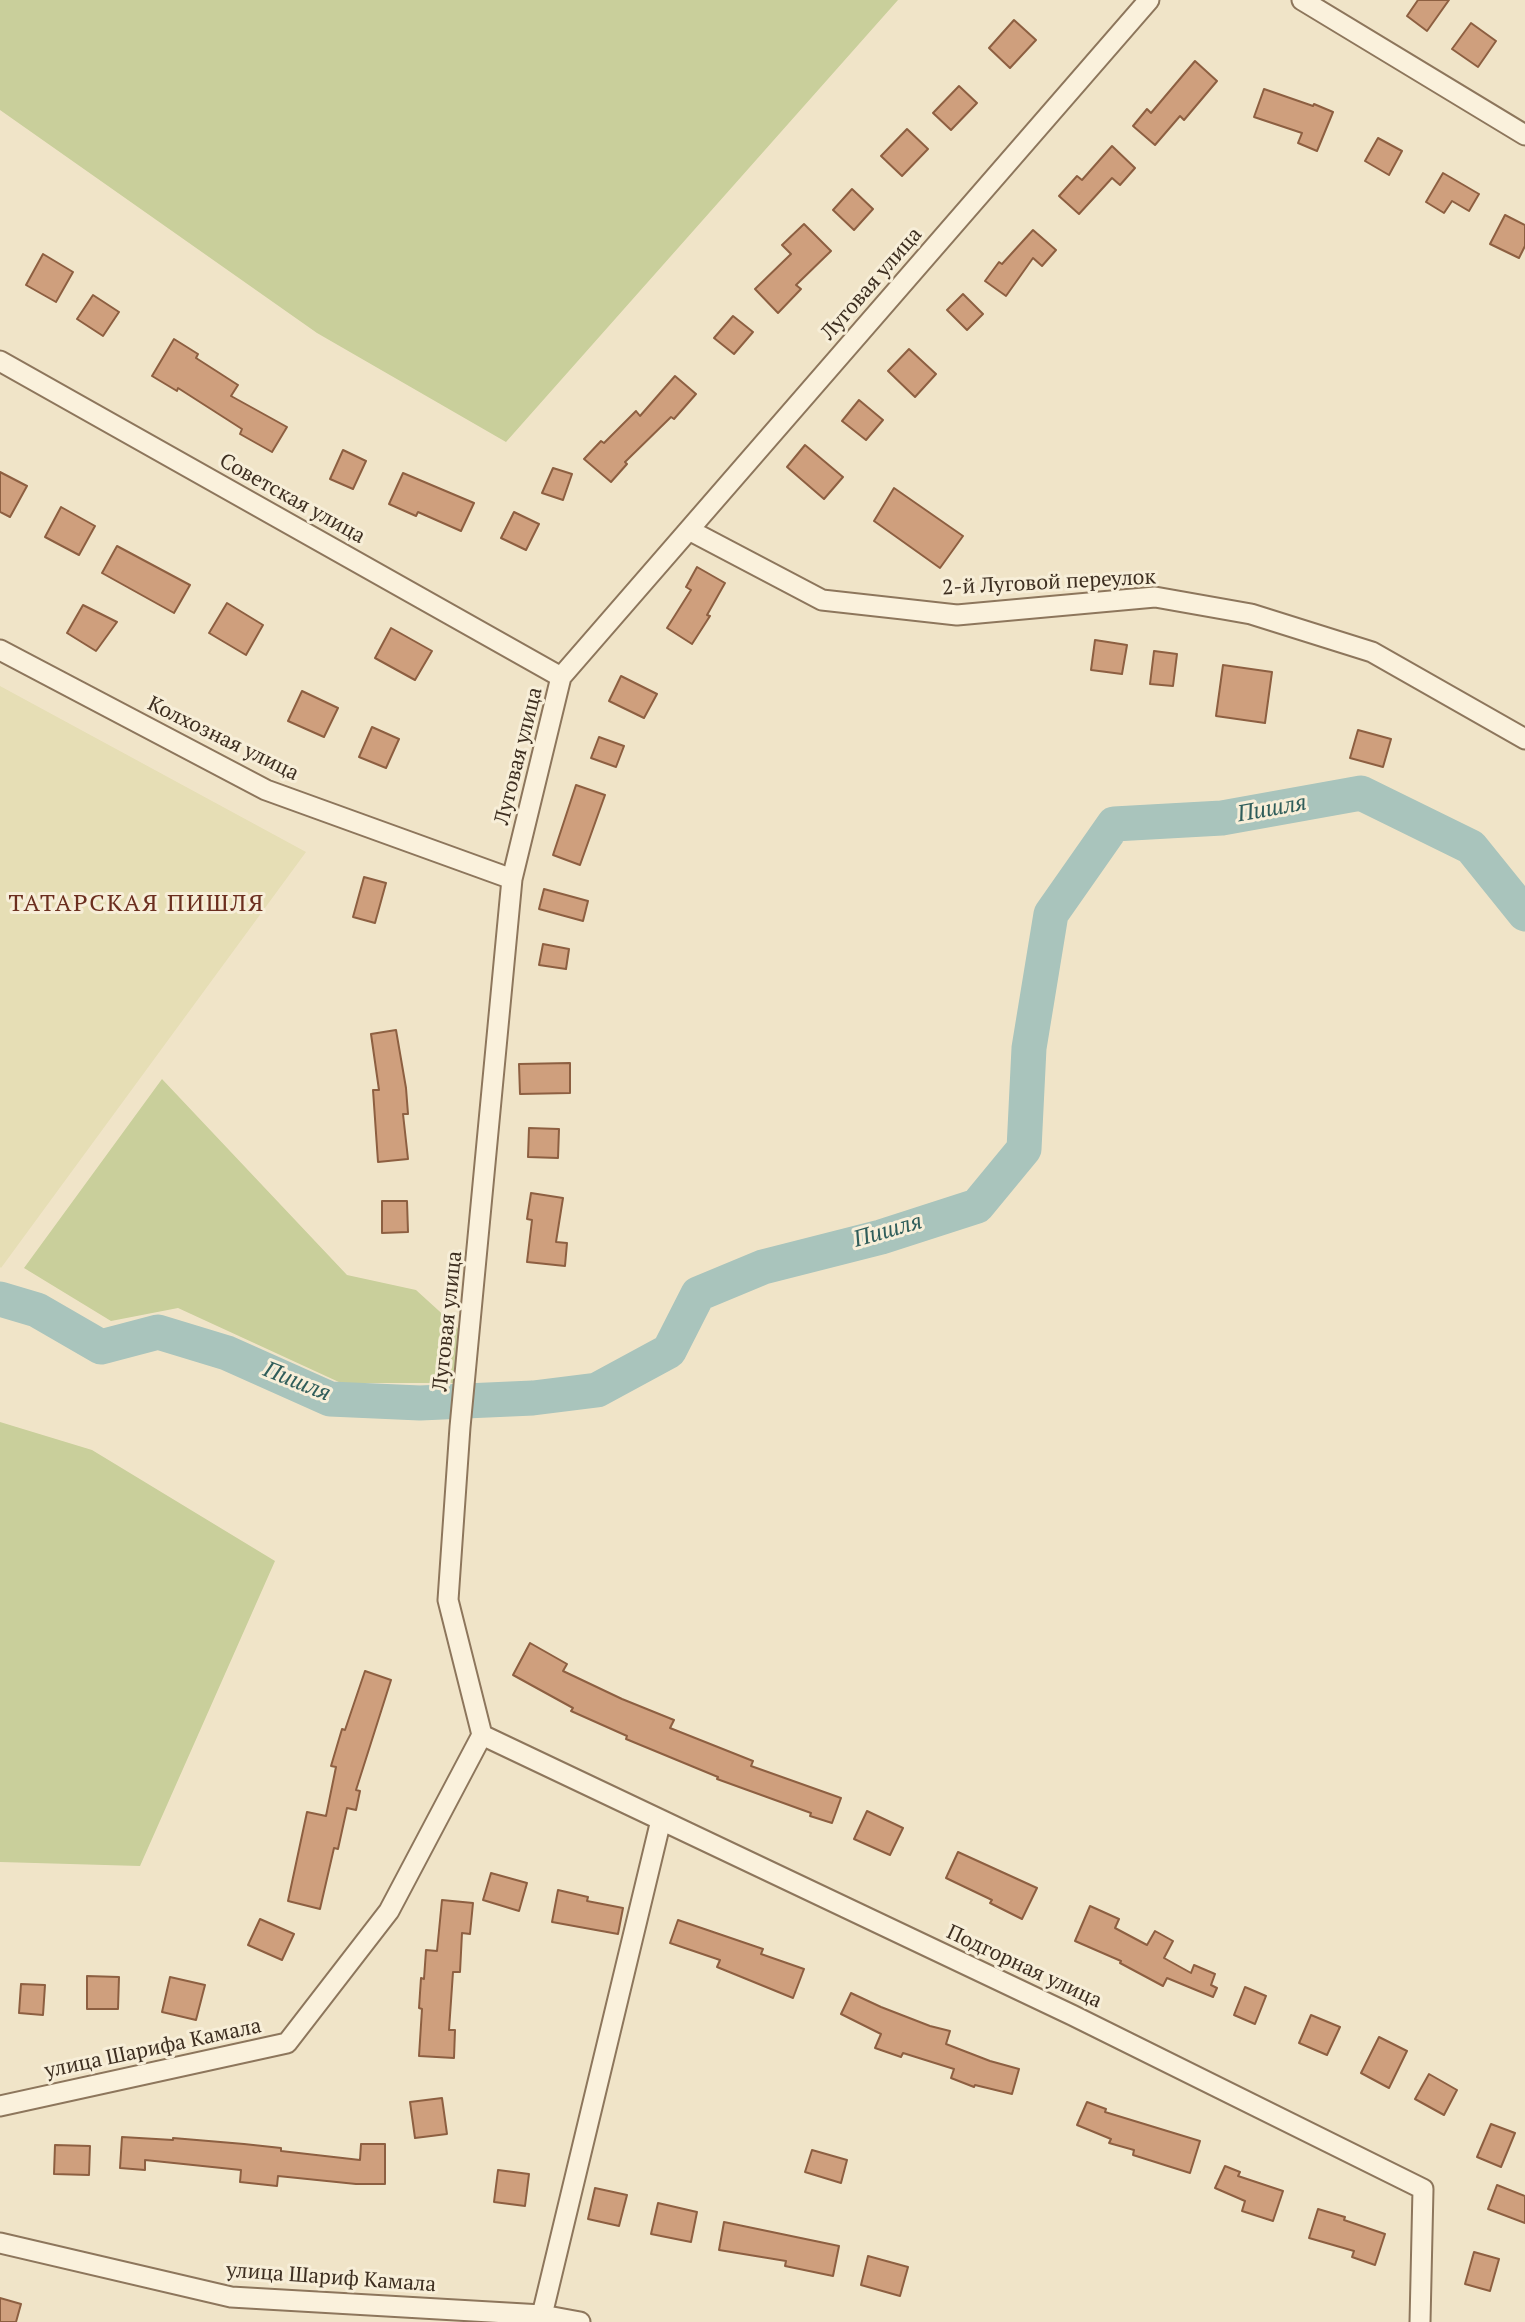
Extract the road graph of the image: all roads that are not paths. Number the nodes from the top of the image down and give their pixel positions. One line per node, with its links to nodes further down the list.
1 (1149, 0): 5 (street, Луговая улица)
2 (1302, 0): 3 (street)
3 (1525, 135)
4 (0, 361): 7 (street, Советская улица)
5 (689, 530): 7 (street, Луговая улица); 8 (street, 2-й Луговой переулок)
6 (0, 650): 9 (street, Колхозная улица)
7 (561, 677): 9 (street, Луговая улица)
8 (1525, 740)
9 (512, 879): 10 (street, Луговая улица)
10 (482, 1735): 11 (street, Подгорная улица); 12 (street, улица Шарифа Камала)
11 (661, 1821): 14 (street); 16 (street, Подгорная улица)
12 (0, 2106)
13 (0, 2243): 14 (street, улица Шариф Камала)
14 (542, 2318): 15 (street, улица Шариф Камала)
15 (580, 2322)
16 (1420, 2322)

